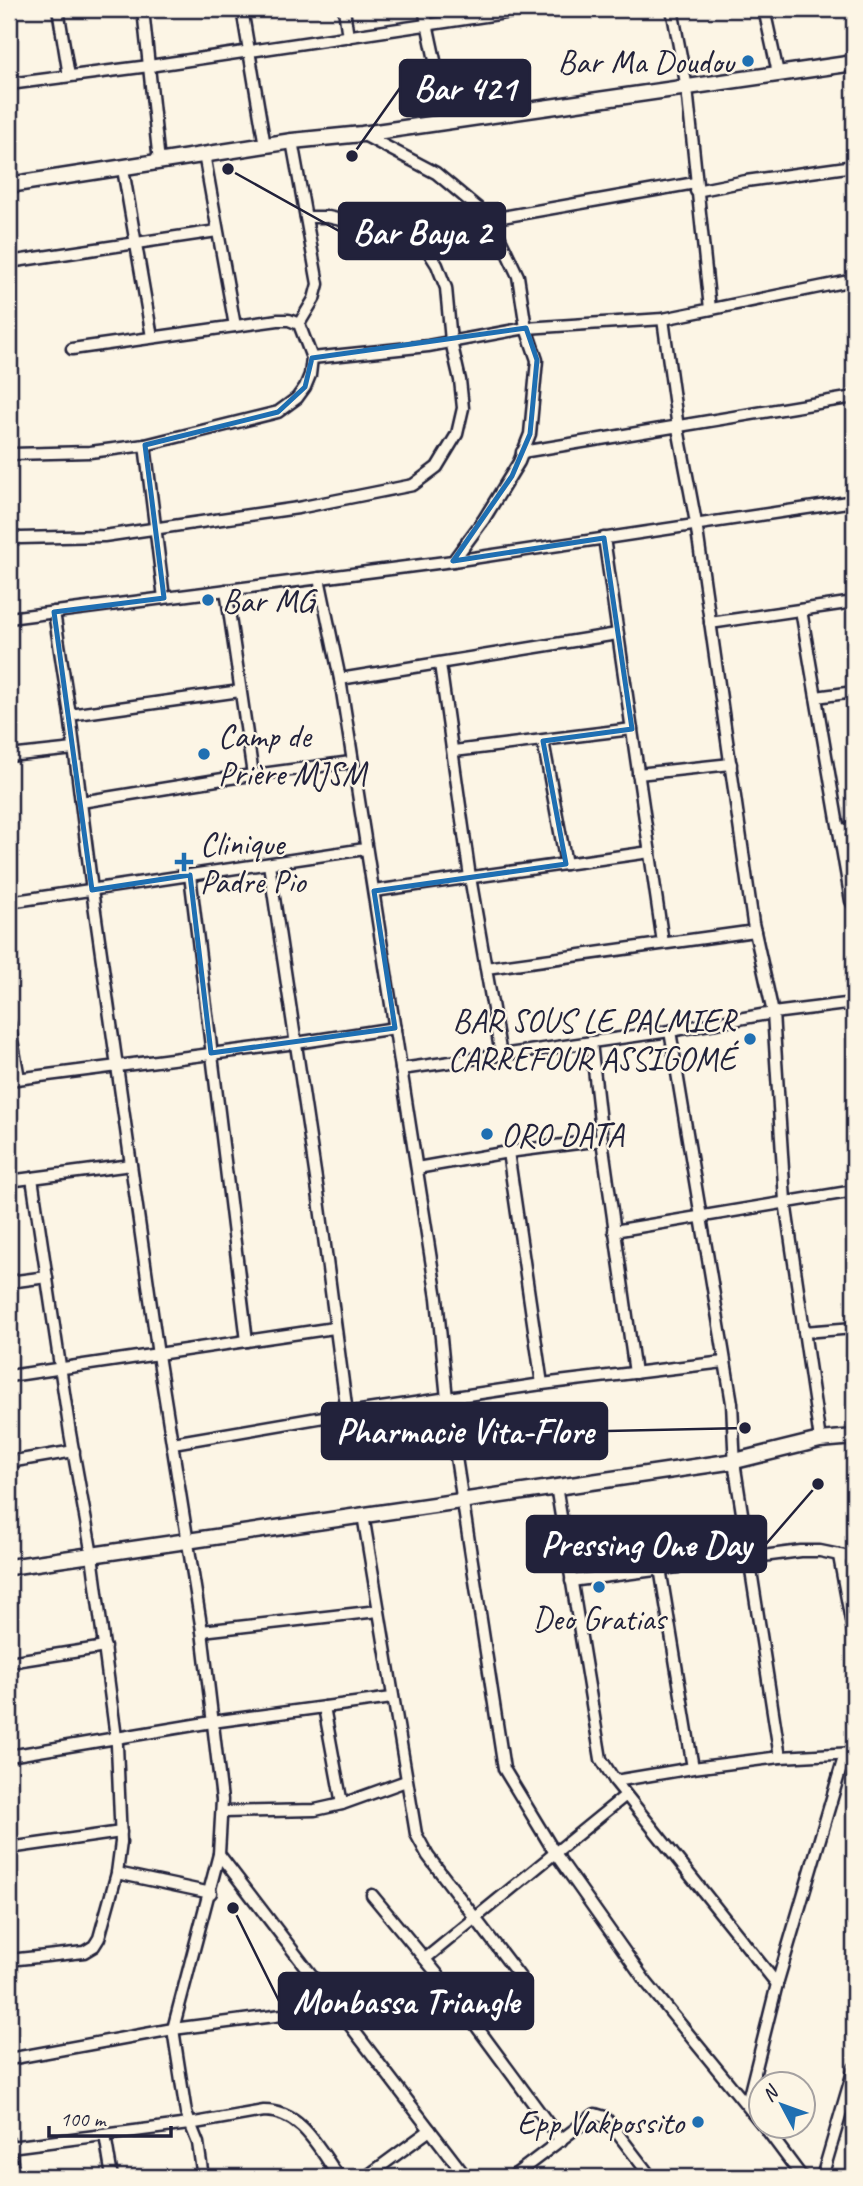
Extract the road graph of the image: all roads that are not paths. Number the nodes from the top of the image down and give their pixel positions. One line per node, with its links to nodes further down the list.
1 (58, 9): 15 (street)
2 (143, 9): 13 (street)
3 (242, 9): 11 (street)
4 (344, 9): 10 (street)
5 (424, 9): 9 (street)
6 (533, 9): 9 (street)
7 (672, 9): 17 (street)
8 (764, 9): 14 (street)
9 (427, 24): 10 (street); 18 (street)
10 (348, 37): 11 (street)
11 (250, 51): 13 (street); 21 (street)
12 (854, 63): 14 (street)
13 (149, 66): 15 (street); 23 (street)
14 (778, 74): 17 (street)
15 (69, 76): 16 (street)
16 (9, 84)
17 (687, 88): 18 (street); 27 (street)
18 (448, 121): 19 (street)
19 (362, 134): 20 (street); 29 (street)
20 (292, 141): 21 (street); 28 (street)
21 (265, 146): 22 (street)
22 (204, 155): 23 (street); 30 (street)
23 (159, 162): 25 (street)
24 (854, 166): 27 (street)
25 (123, 169): 26 (street); 31 (street)
26 (9, 185)
27 (695, 187): 29 (street); 34 (street)
28 (306, 217): 36 (street); 40 (street)
29 (491, 219): 38 (street)
30 (217, 231): 31 (street); 37 (street)
31 (135, 243): 32 (street); 39 (street)
32 (9, 261)
33 (854, 279): 34 (street)
34 (710, 309): 35 (street)
35 (663, 319): 38 (street); 44 (street)
36 (299, 324): 37 (street); 42 (street)
37 (235, 326): 39 (street)
38 (526, 328): 40 (street); 46 (street)
39 (152, 337): 41 (street)
40 (451, 341): 42 (street); 50 (street)
41 (72, 349)
42 (312, 358): 45 (street)
43 (854, 397): 44 (street)
44 (678, 428): 46 (street); 49 (street)
45 (145, 445): 47 (street); 50 (street)
46 (522, 452): 53 (street)
47 (12, 454)
48 (854, 501): 49 (street)
49 (696, 523): 52 (street); 61 (street)
50 (155, 528): 51 (street); 56 (street)
51 (9, 536)
52 (604, 538): 53 (street); 62 (street)
53 (453, 561): 54 (street)
54 (319, 578): 55 (street); 64 (street)
55 (226, 590): 56 (street); 65 (street)
56 (164, 598): 59 (street)
57 (854, 602): 58 (street)
58 (801, 610): 61 (street); 67 (street)
59 (54, 612): 60 (street); 68 (street)
60 (9, 618)
61 (710, 623): 75 (street)
62 (617, 634): 63 (street); 69 (street)
63 (440, 664): 64 (street); 72 (street)
64 (340, 679): 74 (street)
65 (240, 691): 68 (street); 77 (street)
66 (854, 692): 67 (street)
67 (817, 697): 80 (street)
68 (71, 715): 71 (street)
69 (632, 729): 70 (street); 76 (street)
70 (543, 741): 72 (street); 84 (street)
71 (74, 749): 73 (street); 78 (street)
72 (454, 751): 86 (street)
73 (9, 756)
74 (351, 762): 77 (street); 81 (street)
75 (731, 764): 76 (street); 91 (street)
76 (638, 774): 82 (street)
77 (253, 775): 78 (street)
78 (81, 802): 87 (street)
79 (854, 828): 80 (street)
80 (839, 830): 90 (street)
81 (365, 849): 83 (street); 88 (street)
82 (650, 852): 84 (street); 92 (street)
83 (270, 864): 85 (street); 100 (street)
84 (566, 864): 86 (street)
85 (190, 875): 87 (street); 101 (street)
86 (470, 877): 88 (street); 93 (street)
87 (92, 890): 89 (street); 103 (street)
88 (373, 891): 97 (street)
89 (9, 902)
90 (854, 906)
91 (755, 930): 92 (street); 95 (street)
92 (663, 943): 93 (street)
93 (486, 968): 102 (street)
94 (854, 1003): 95 (street)
95 (773, 1013): 98 (street); 113 (street)
96 (9, 1023): 105 (street)
97 (395, 1028): 100 (street); 104 (street)
98 (670, 1031): 99 (street); 114 (street)
99 (590, 1042): 102 (street); 106 (street)
100 (296, 1044): 101 (street); 118 (street)
101 (211, 1053): 103 (street); 121 (street)
102 (501, 1055): 104 (street)
103 (118, 1067): 105 (street); 108 (street)
104 (401, 1069): 109 (street)
105 (14, 1079)
106 (602, 1140): 107 (street); 115 (street)
107 (508, 1152): 109 (street); 127 (street)
108 (131, 1165): 110 (street); 122 (street)
109 (417, 1168): 128 (street)
110 (32, 1178): 111 (street); 116 (street)
111 (9, 1181)
112 (854, 1191): 113 (street)
113 (785, 1201): 114 (street); 120 (street)
114 (702, 1217): 115 (street); 123 (street)
115 (614, 1231): 125 (street)
116 (47, 1277): 117 (street); 124 (street)
117 (9, 1282)
118 (334, 1328): 121 (street); 129 (street)
119 (854, 1328): 120 (street)
120 (804, 1332): 131 (street)
121 (247, 1341): 122 (street)
122 (158, 1355): 124 (street); 132 (street)
123 (724, 1362): 125 (street); 134 (street)
124 (61, 1369): 126 (street); 133 (street)
125 (635, 1373): 127 (street)
126 (9, 1376)
127 (542, 1384): 128 (street)
128 (447, 1399): 129 (street); 137 (street)
129 (347, 1413): 132 (street)
130 (854, 1437): 131 (street)
131 (820, 1440): 134 (street)
132 (173, 1443): 139 (street)
133 (74, 1451): 135 (street); 140 (street)
134 (734, 1461): 136 (street); 143 (street)
135 (9, 1462)
136 (556, 1486): 137 (street); 146 (street)
137 (462, 1501): 138 (street); 167 (street)
138 (363, 1515): 139 (street); 147 (street)
139 (186, 1539): 140 (street); 148 (street)
140 (92, 1555): 144 (street); 150 (street)
141 (839, 1556): 142 (street); 143 (street); 149 (street)
142 (854, 1558)
143 (750, 1559): 145 (street); 158 (street)
144 (9, 1567)
145 (660, 1568): 146 (street); 159 (street)
146 (571, 1581): 161 (street)
147 (378, 1611): 148 (street); 152 (street)
148 (202, 1631): 154 (street)
149 (854, 1637)
150 (104, 1647): 151 (street); 155 (street)
151 (9, 1662)
152 (392, 1698): 153 (street); 160 (street)
153 (324, 1707): 154 (street); 163 (street)
154 (212, 1722): 155 (street); 164 (street)
155 (116, 1739): 157 (street); 165 (street)
156 (850, 1753): 158 (street); 176 (street)
157 (9, 1756)
158 (780, 1757): 159 (street)
159 (693, 1768): 161 (street)
160 (406, 1781): 163 (street); 172 (street)
161 (615, 1781): 162 (street)
162 (626, 1795): 167 (street); 176 (street)
163 (342, 1804): 164 (street)
164 (223, 1812): 168 (street)
165 (121, 1832): 166 (street); 169 (street)
166 (9, 1849)
167 (555, 1853): 172 (street); 181 (street)
168 (219, 1854): 170 (street); 177 (street)
169 (117, 1873): 170 (street); 174 (street)
170 (211, 1893): 178 (street)
171 (372, 1895): 173 (street)
172 (475, 1919): 173 (street); 175 (street)
173 (425, 1959): 186 (street)
174 (9, 1960)
175 (520, 1977)
176 (777, 1984): 181 (street)
177 (337, 2008): 178 (street); 183 (street)
178 (173, 2029): 179 (street); 182 (street)
179 (9, 2059)
180 (854, 2068): 197 (street)
181 (747, 2104)
182 (189, 2124): 184 (street); 191 (street); 192 (street)
183 (430, 2130): 193 (street); 194 (street)
184 (105, 2135): 187 (street); 190 (street)
185 (774, 2140): 188 (street)
186 (561, 2141): 195 (street); 196 (street)
187 (9, 2144): 189 (street)
188 (799, 2176)
189 (15, 2177)
190 (112, 2177)
191 (203, 2177)
192 (339, 2177)
193 (366, 2177)
194 (467, 2177)
195 (512, 2177)
196 (651, 2177)
197 (822, 2177)

